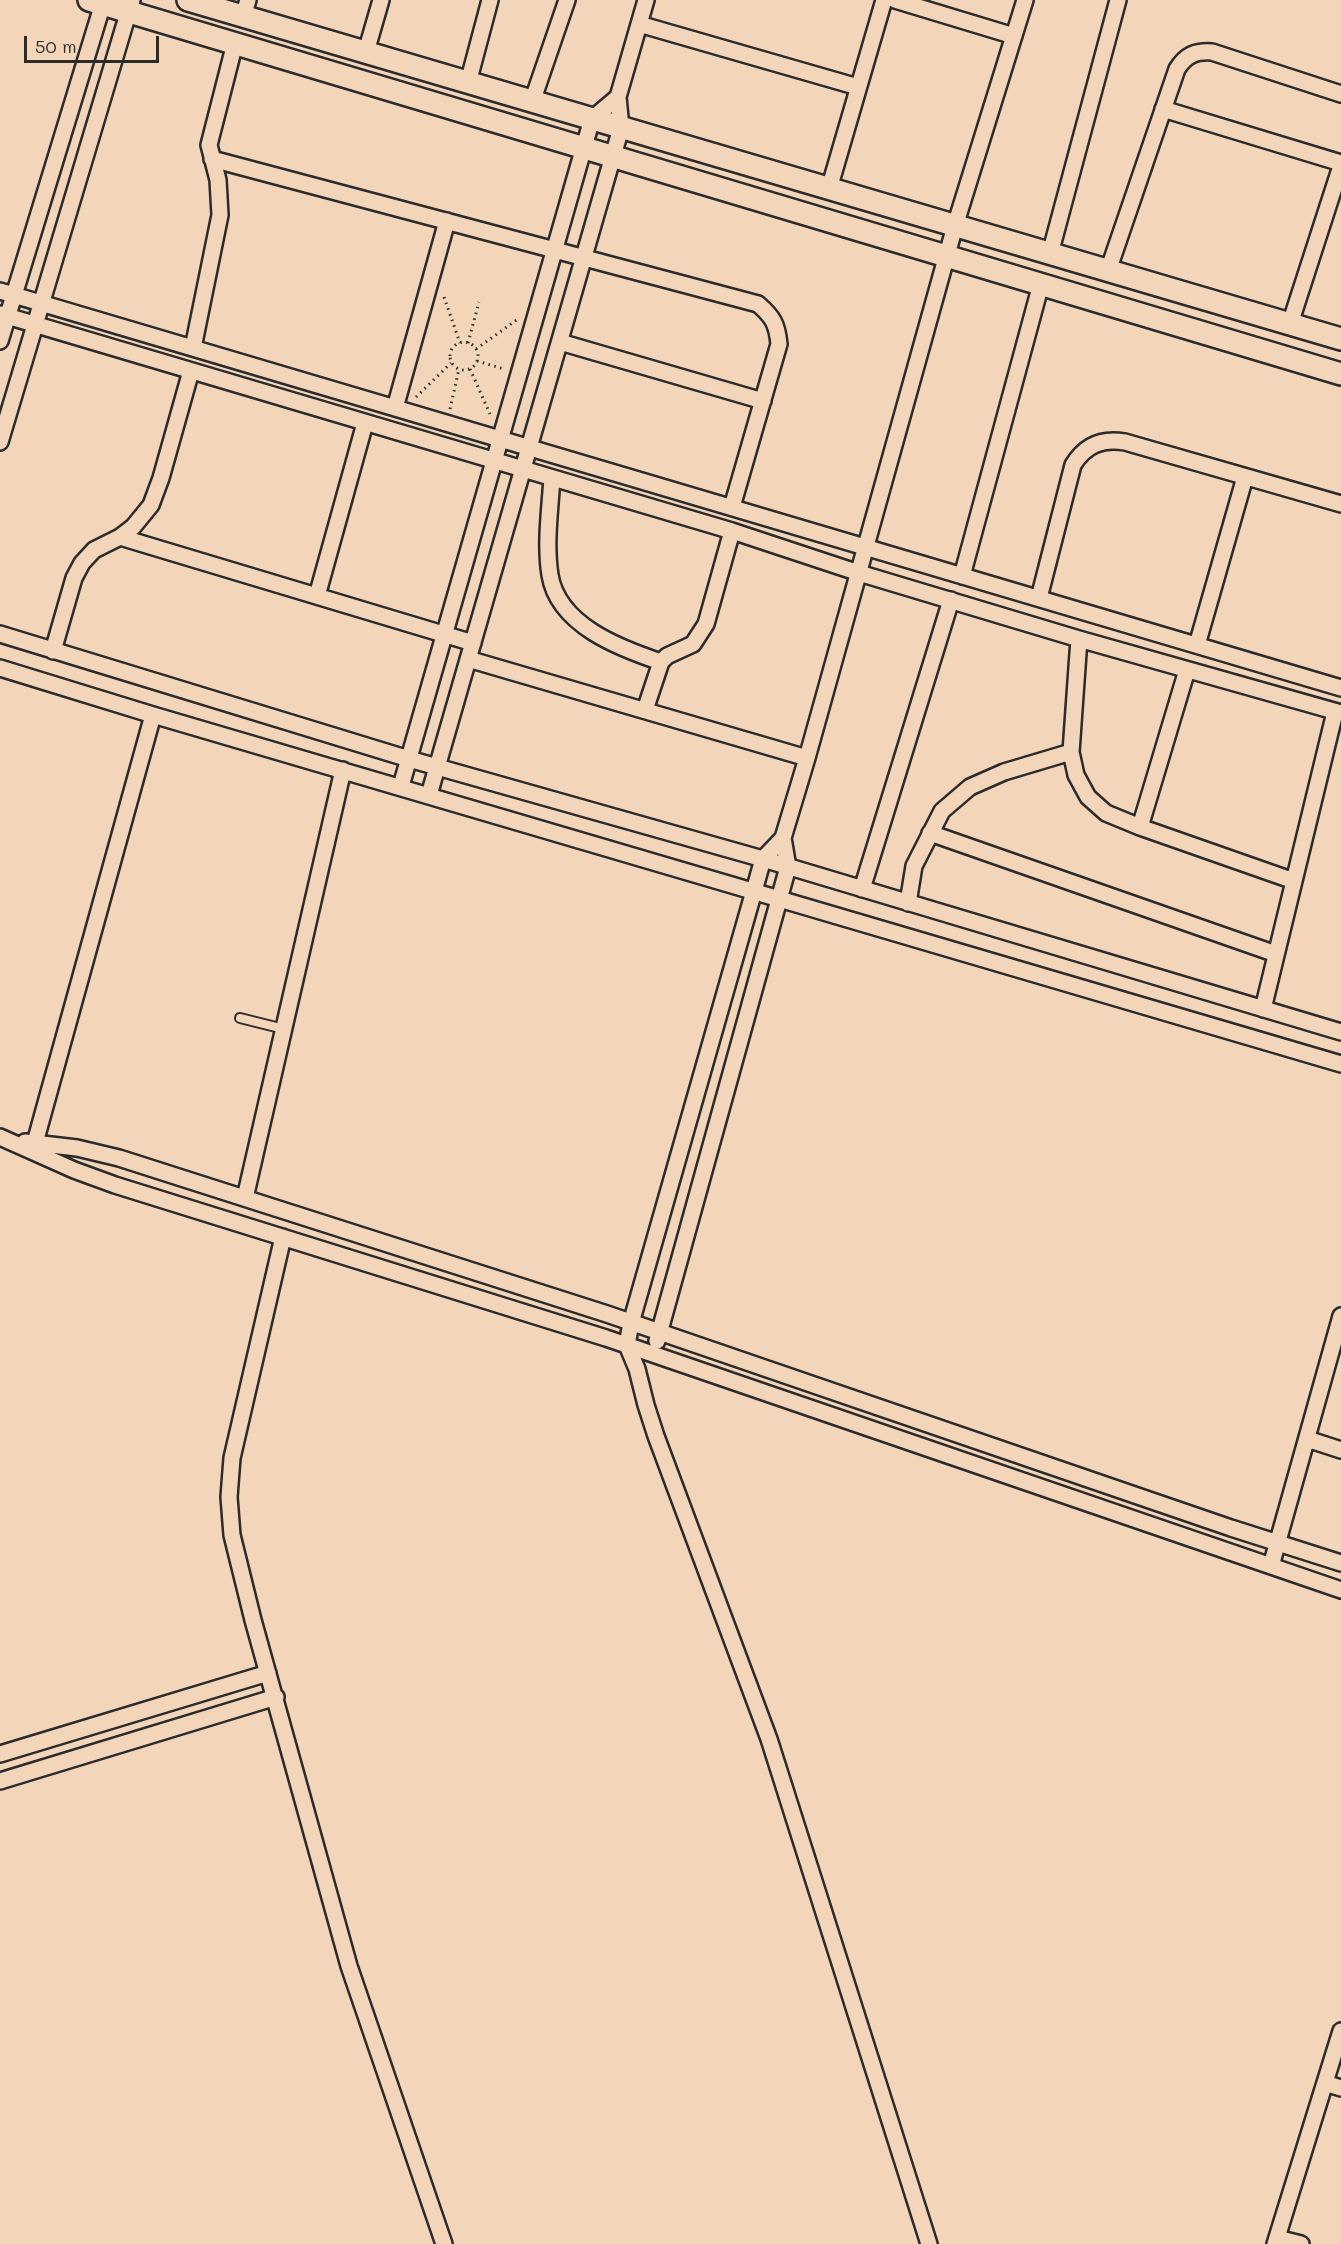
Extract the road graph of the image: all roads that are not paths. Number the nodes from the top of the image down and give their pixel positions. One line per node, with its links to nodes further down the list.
1 (188, 0): 12 (street)
2 (381, 0): 16 (street)
3 (490, 0): 17 (street)
4 (567, 0): 21 (street)
5 (646, 0): 13 (street)
6 (884, 0): 18 (street)
7 (895, 0): 14 (street)
8 (1025, 0): 14 (street)
9 (1118, 0): 33 (street)
10 (99, 1): 11 (street); 38 (street)
11 (131, 6): 15 (street); 39 (street)
12 (245, 8): 16 (street)
13 (639, 24): 18 (street); 20 (street)
14 (1014, 36): 31 (street)
15 (235, 43): 25 (street); 27 (street)
16 (366, 52): 17 (street)
17 (468, 83): 21 (street)
18 (858, 87): 29 (street)
19 (1341, 94): 22 (street)
20 (618, 97): 23 (street); 24 (street)
21 (532, 102): 23 (street)
22 (1163, 109): 28 (street); 36 (street)
23 (592, 119): 24 (street); 25 (street)
24 (621, 128): 26 (street); 29 (street)
25 (584, 147): 26 (street); 32 (street)
26 (613, 156): 34 (street); 35 (street)
27 (212, 159): 30 (street); 46 (street)
28 (1341, 165): 41 (street)
29 (829, 189): 31 (street)
30 (447, 221): 32 (street); 50 (street)
31 (956, 226): 33 (street); 34 (street)
32 (555, 250): 35 (street); 52 (street)
33 (1050, 254): 36 (street)
34 (947, 256): 37 (street); 63 (street)
35 (584, 258): 45 (street); 49 (street)
36 (1108, 271): 41 (street)
37 (1041, 284): 48 (street); 65 (street)
38 (7, 293): 39 (street); 40 (street)
39 (42, 303): 42 (street); 46 (street)
40 (4, 316): 42 (street); 44 (street)
41 (1290, 324): 43 (street)
42 (35, 325): 47 (street); 53 (street)
43 (1341, 339)
44 (0, 341)
45 (560, 342): 49 (street); 54 (street)
46 (193, 348): 50 (street)
47 (191, 371): 51 (street); 62 (street)
48 (1341, 374)
49 (763, 401): 60 (street)
50 (399, 409): 52 (street)
51 (365, 423): 55 (street); 66 (street)
52 (501, 439): 54 (street); 55 (street)
53 (0, 441)
54 (529, 447): 56 (street); 60 (street)
55 (494, 461): 56 (street); 70 (street)
56 (523, 469): 58 (street); 72 (street)
57 (1245, 477): 59 (street); 67 (street); 73 (street)
58 (552, 478): 61 (street); 76 (street)
59 (1341, 504)
60 (732, 507): 63 (street)
61 (732, 531): 64 (street); 76 (street)
62 (120, 537): 66 (street); 74 (street)
63 (866, 547): 64 (street); 65 (street)
64 (859, 573): 68 (street); 84 (street)
65 (962, 576): 67 (street)
66 (317, 596): 70 (street)
67 (1039, 598): 73 (street)
68 (951, 600): 71 (street); 96 (street)
69 (0, 634): 74 (street)
70 (445, 634): 72 (street); 85 (street)
71 (1079, 639): 78 (street); 83 (street)
72 (473, 643): 75 (street)
73 (1197, 645): 79 (street)
74 (53, 651): 85 (street)
75 (468, 658): 80 (street); 86 (street)
76 (661, 662): 80 (street)
77 (0, 668): 82 (street)
78 (1187, 670): 81 (street); 90 (street)
79 (1341, 687)
80 (645, 710): 84 (street)
81 (1338, 713): 95 (street)
82 (153, 715): 87 (street); 107 (street)
83 (1071, 752): 90 (street); 91 (street)
84 (807, 758): 92 (street)
85 (409, 759): 86 (street); 88 (street)
86 (437, 767): 89 (street); 93 (street)
87 (343, 770): 88 (street); 103 (street)
88 (401, 786): 89 (street)
89 (429, 795): 97 (street)
90 (1140, 828): 95 (street)
91 (930, 833): 99 (street); 100 (street)
92 (783, 838): 93 (street); 94 (street)
93 (763, 859): 94 (street); 97 (street)
94 (788, 867): 96 (street); 98 (street)
95 (1294, 881): 100 (street)
96 (862, 889): 99 (street)
97 (754, 891): 98 (street); 111 (street)
98 (780, 899): 105 (street); 112 (street)
99 (908, 903): 101 (street)
100 (1276, 954): 101 (street)
101 (1263, 1009): 104 (street)
102 (240, 1018): 103 (lane)
103 (284, 1029): 108 (street)
104 (1341, 1032)
105 (1341, 1064)
106 (5, 1139): 107 (street)
107 (33, 1147): 108 (street); 109 (street)
108 (245, 1198): 111 (street)
109 (283, 1237): 113 (street); 123 (street)
110 (1341, 1316): 114 (street)
111 (631, 1323): 112 (street); 113 (street)
112 (660, 1333): 115 (street); 119 (street)
113 (627, 1345): 115 (street); 116 (street)
114 (1336, 1351): 117 (street)
115 (653, 1354): 116 (street); 121 (street)
116 (637, 1370): 134 (street)
117 (1307, 1439): 118 (street); 119 (street)
118 (1341, 1450)
119 (1278, 1542): 120 (street); 121 (street)
120 (1341, 1563)
121 (1271, 1566): 122 (street)
122 (1341, 1590)
123 (268, 1673): 124 (street); 125 (street)
124 (276, 1697): 127 (street); 133 (street)
125 (56, 1737): 126 (street); 127 (street)
126 (0, 1754)
127 (63, 1762): 128 (street)
128 (0, 1781)
129 (1341, 2031): 130 (street)
130 (1325, 2083): 131 (street); 132 (street)
131 (1341, 2088)
132 (1276, 2241): 135 (street)
133 (444, 2244)
134 (929, 2244)
135 (1301, 2244)

